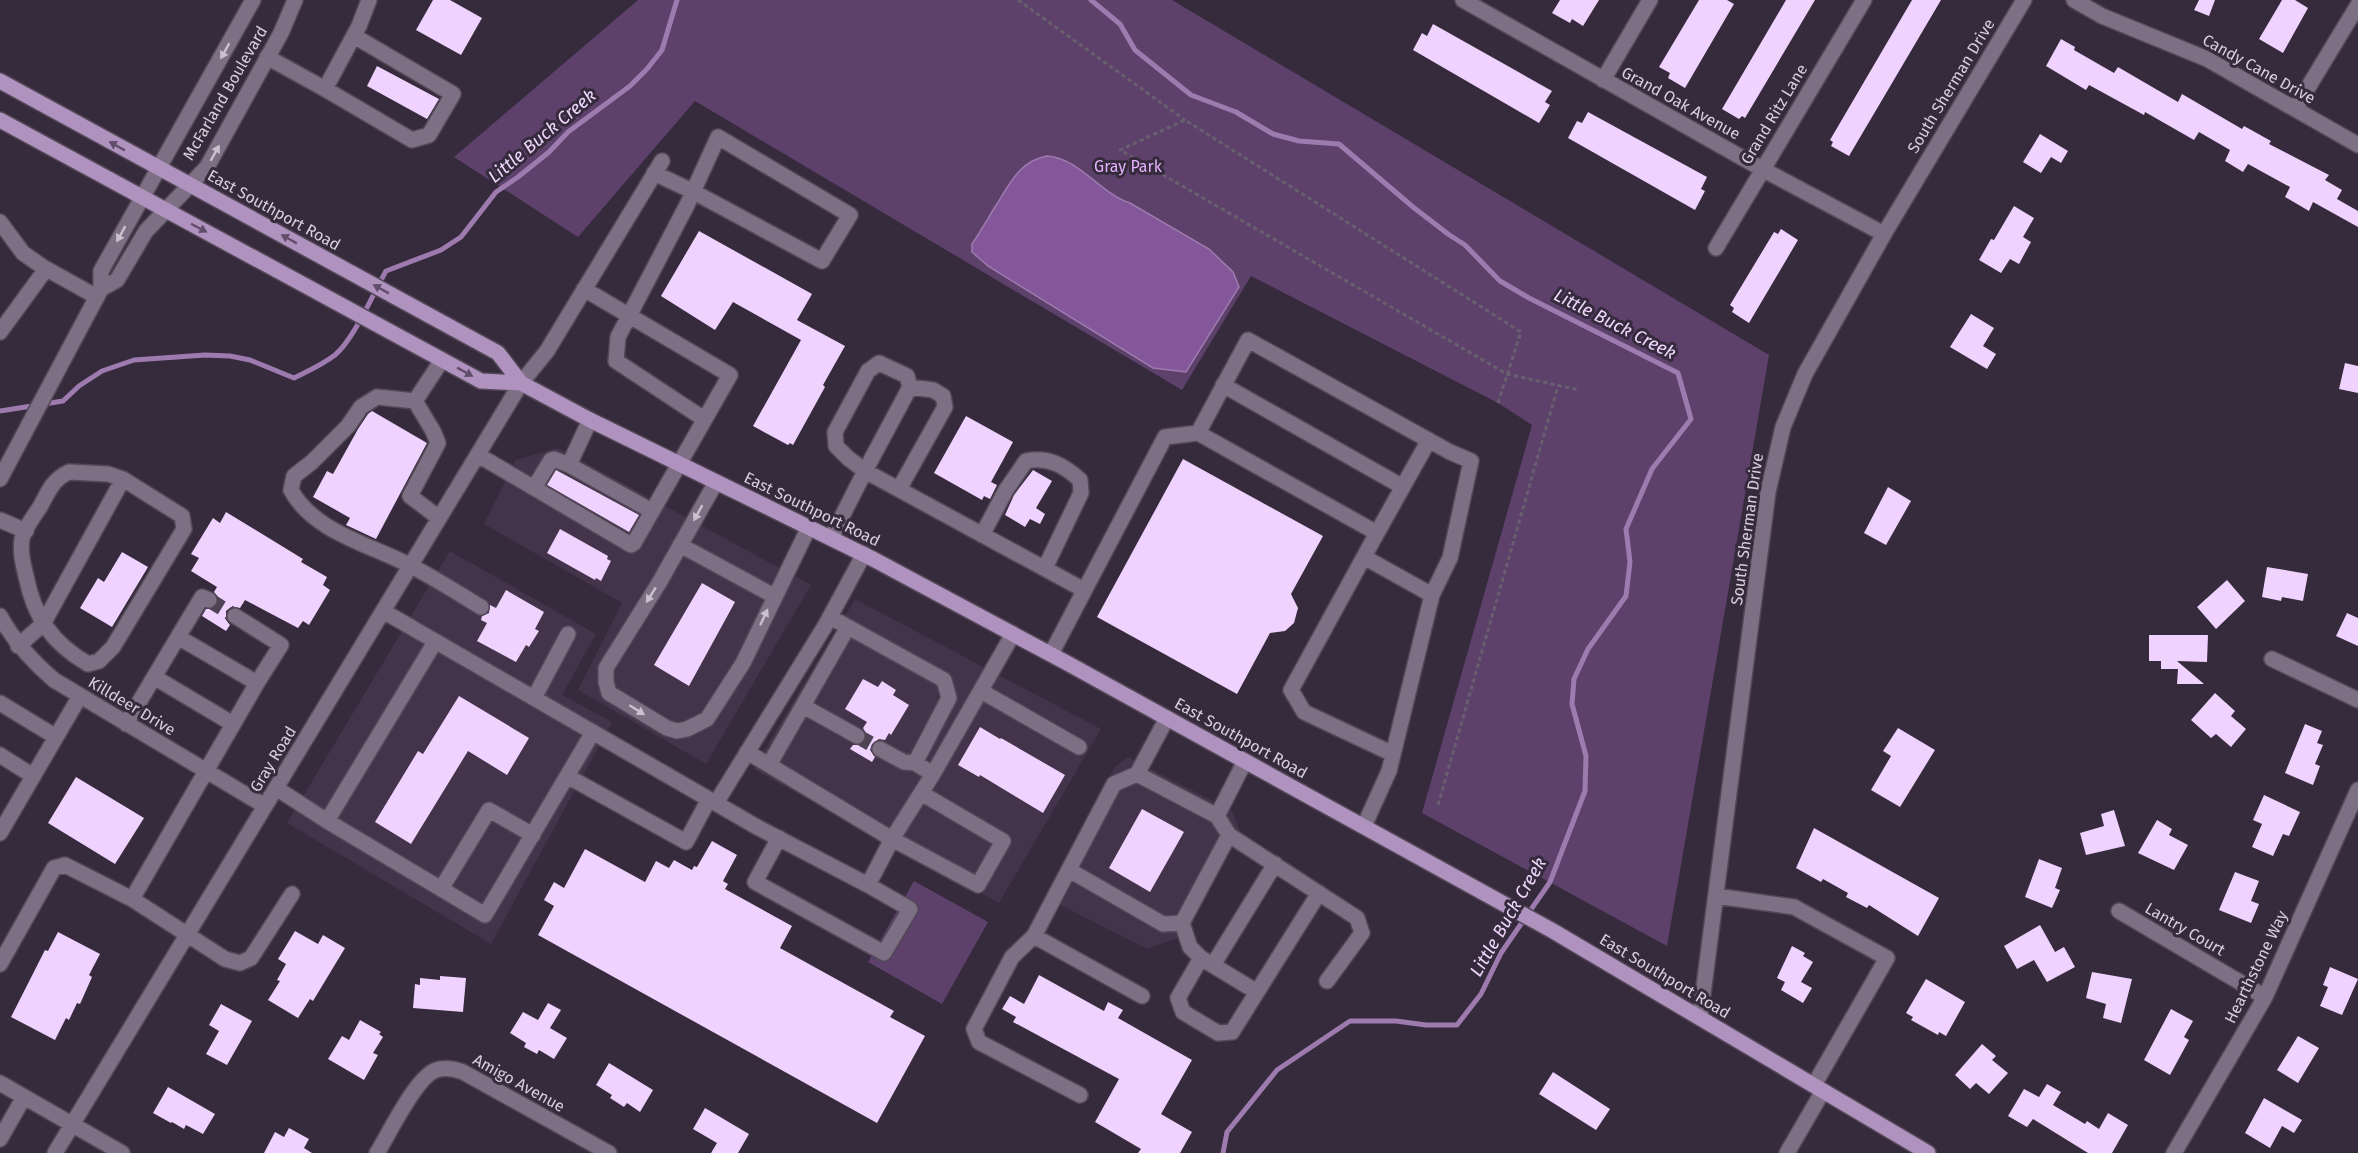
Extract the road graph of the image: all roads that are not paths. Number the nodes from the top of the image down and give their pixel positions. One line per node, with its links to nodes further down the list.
1 (253, 0): 18 (street, McFarland Boulevard, one-way to 18)
2 (295, 0): 11 (street, McFarland Boulevard)
3 (369, 0): 10 (street)
4 (1463, 0): 12 (street, Grand Oak Avenue)
5 (1650, 0): 12 (street)
6 (1864, 0): 19 (street, Grand Ritz Lane)
7 (2024, 0): 25 (street, South Sherman Drive)
8 (2074, 0): 15 (street, Candy Cane Drive)
9 (2358, 5): 15 (street)
10 (354, 36): 14 (street); 14 (street)
11 (267, 57): 14 (street); 20 (street, McFarland Boulevard, one-way to 11)
12 (1603, 80): 19 (street, Grand Oak Avenue)
13 (0, 81): 18 (main road, East Southport Road, one-way to 13)
14 (325, 89)
15 (2295, 109): 17 (street, Candy Cane Drive)
16 (0, 120): 21 (main road, East Southport Road)
17 (2358, 145)
18 (159, 169): 20 (main road, East Southport Road); 21 (street, McFarland Boulevard)
19 (1762, 169): 25 (street, Grand Oak Avenue); 26 (street, Grand Ritz Lane)
20 (190, 185): 23 (street, McFarland Boulevard); 33 (main road, East Southport Road, one-way to 20)
21 (146, 190): 23 (main road, East Southport Road); 29 (street, one-way to 29)
22 (692, 191): 22 (street); 28 (street, Gray Road); 30 (street)
23 (165, 209): 29 (street); 32 (main road, East Southport Road, one-way to 32)
24 (0, 222): 27 (street)
25 (1884, 234): 128 (street, South Sherman Drive)
26 (1716, 248)
27 (46, 269): 29 (street); 31 (street)
28 (584, 289): 30 (street); 33 (street, Gray Road)
29 (99, 293): 45 (street)
30 (631, 316): 37 (street); 37 (street)
31 (0, 333)
32 (442, 360): 33 (main road, East Southport Road, one-way to 33); 36 (street)
33 (521, 383): 38 (main road, East Southport Road); 41 (street, Gray Road)
34 (1223, 385): 39 (street); 40 (street); 48 (street)
35 (910, 387): 44 (street); 44 (street); 50 (street)
36 (415, 401): 52 (street); 62 (street)
37 (704, 419): 42 (street)
38 (590, 420): 42 (main road, East Southport Road); 43 (street)
39 (1198, 433): 56 (street); 64 (street)
40 (1429, 440): 48 (street); 65 (street)
41 (478, 454): 49 (street); 52 (street, Gray Road)
42 (679, 464): 47 (main road, East Southport Road); 51 (street)
43 (569, 465): 49 (street); 51 (street)
44 (865, 471): 50 (street); 58 (street)
45 (0, 479)
46 (123, 479): 55 (street); 73 (street); 73 (street)
47 (716, 482): 54 (main road, East Southport Road); 59 (street, one-way to 59)
48 (1403, 487): 56 (street)
49 (534, 488): 51 (street)
50 (899, 489): 57 (street)
51 (652, 511)
52 (439, 518): 62 (street, Gray Road)
53 (0, 520): 55 (street)
54 (809, 528): 58 (main road, East Southport Road); 66 (street)
55 (26, 531): 73 (street)
56 (1377, 533): 61 (street)
57 (982, 535): 63 (street); 63 (street)
58 (831, 538): 60 (main road, East Southport Road)
59 (680, 545): 66 (street); 66 (street, one-way to 66)
60 (864, 554): 72 (street); 76 (main road, East Southport Road)
61 (1364, 556): 65 (street); 99 (street)
62 (412, 566): 68 (street); 69 (street, Gray Road)
63 (1045, 568): 64 (street)
64 (1084, 590): 80 (street)
65 (1432, 595): 99 (street)
66 (774, 596)
67 (209, 600): 77 (street)
68 (481, 607)
69 (383, 611): 78 (street); 109 (street, Gray Road)
70 (0, 616): 79 (street, Killdeer Drive)
71 (235, 616): 83 (street)
72 (830, 617): 74 (street); 98 (street)
73 (43, 624): 79 (street)
74 (848, 627): 89 (street); 102 (street)
75 (568, 634): 86 (street)
76 (1013, 634): 80 (main road, East Southport Road); 84 (street)
77 (178, 637): 82 (street); 83 (street)
78 (435, 642): 86 (street); 115 (street)
79 (18, 646): 85 (street, Killdeer Drive)
80 (1051, 654): 90 (main road, East Southport Road)
81 (2272, 659): 87 (street)
82 (154, 677): 91 (street); 92 (street)
83 (257, 683): 92 (street)
84 (981, 691): 96 (street); 105 (street)
85 (80, 696): 91 (street, Killdeer Drive); 95 (street)
86 (534, 699): 93 (street)
87 (2358, 700)
88 (0, 703): 95 (street)
89 (803, 706): 94 (street); 103 (street)
90 (1167, 718): 101 (main road, East Southport Road); 106 (street)
91 (126, 724): 104 (street, Killdeer Drive)
92 (233, 724): 104 (street)
93 (593, 732): 108 (street); 112 (street)
94 (857, 736)
95 (56, 737): 107 (street)
96 (1080, 747)
97 (880, 749): 102 (street)
98 (747, 752): 103 (street); 112 (street)
99 (1393, 754): 117 (street)
100 (0, 755): 107 (street)
101 (1245, 761): 114 (street); 117 (main road, East Southport Road)
102 (915, 763): 105 (street)
103 (769, 765): 121 (street)
104 (208, 771): 113 (street, Killdeer Drive); 129 (street)
105 (933, 774): 111 (street)
106 (1137, 774): 114 (street); 123 (street)
107 (33, 776): 116 (street)
108 (567, 776): 112 (street); 118 (street)
109 (276, 788): 113 (street, Gray Road); 115 (street)
110 (2358, 790): 139 (street, Hearthstone Way)
111 (921, 793): 121 (street); 121 (street)
112 (713, 801): 120 (street)
113 (265, 806): 132 (street, Gray Road)
114 (1217, 816): 119 (street)
115 (327, 821): 125 (street)
116 (2, 824)
117 (1364, 826): 140 (main road, East Southport Road)
118 (533, 835): 125 (street); 125 (street)
119 (1229, 835): 122 (street); 131 (street)
120 (779, 838): 124 (street); 124 (street)
121 (892, 839): 124 (street)
122 (1275, 864): 126 (street); 134 (street)
123 (1069, 870): 131 (street); 133 (street)
124 (868, 885)
125 (441, 889)
126 (1319, 892): 136 (street); 137 (street)
127 (292, 894): 132 (street)
128 (1716, 896): 140 (street, South Sherman Drive); 142 (street)
129 (132, 899): 132 (street); 135 (street)
130 (2119, 911): 139 (street, Lantry Court)
131 (1182, 923): 134 (street)
132 (188, 933): 145 (street, Gray Road)
133 (1034, 936): 138 (street); 143 (street)
134 (1207, 961): 137 (street); 137 (street)
135 (0, 964)
136 (1327, 981)
137 (1257, 992)
138 (1142, 996)
139 (2265, 997): 153 (street, Hearthstone Way)
140 (1700, 1017): 142 (main road, East Southport Road)
141 (0, 1083): 144 (street)
142 (1819, 1088): 151 (street); 152 (main road, East Southport Road)
143 (1080, 1095)
144 (24, 1097): 145 (street); 146 (street)
145 (72, 1125): 147 (street, Gray Road); 148 (street)
146 (0, 1139)
147 (56, 1153)
148 (122, 1153)
149 (377, 1153): 150 (street, Amigo Avenue)
150 (609, 1153)
151 (1787, 1153)
152 (1928, 1153)
153 (2174, 1153)

